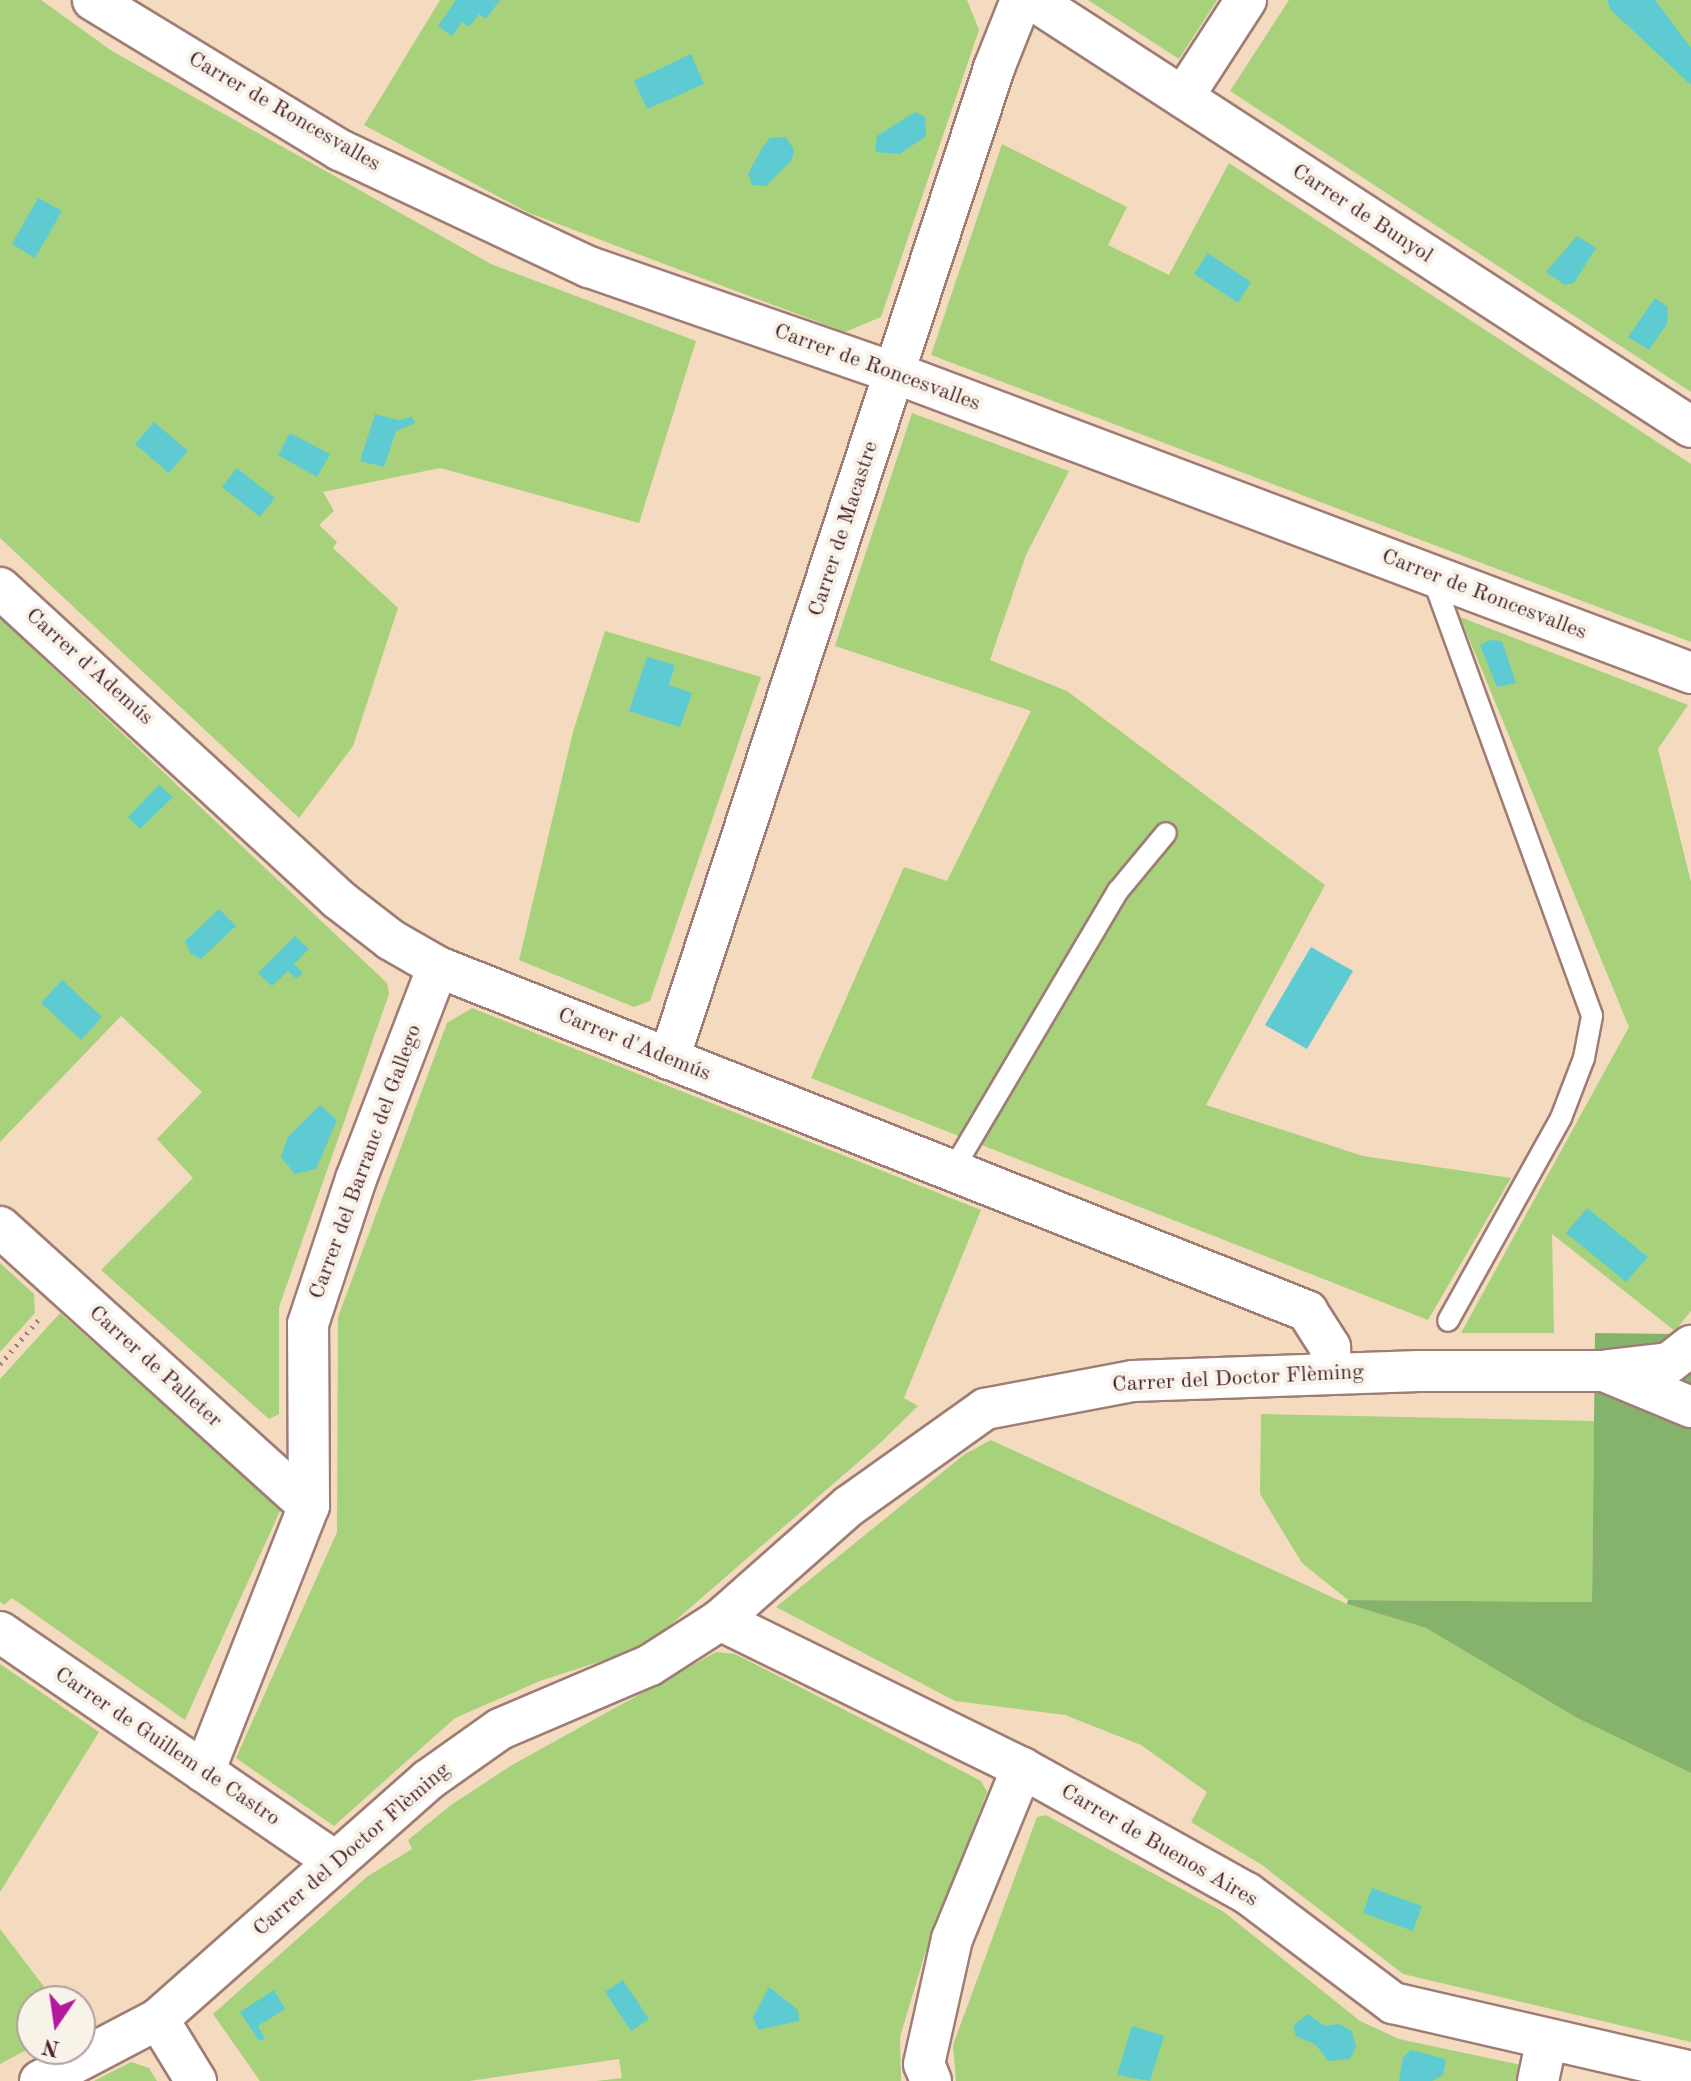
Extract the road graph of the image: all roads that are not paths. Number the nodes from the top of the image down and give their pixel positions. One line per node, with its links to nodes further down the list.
1 (93, 0): 6 (street, Carrer de Roncesvalles)
2 (1021, 0): 6 (street, Carrer de Macastre)
3 (1033, 0): 5 (street, Carrer de Bunyol)
4 (1246, 0): 5 (street)
5 (1183, 97): 7 (street, Carrer de Bunyol)
6 (895, 373): 8 (street, Carrer de Roncesvalles); 13 (street, Carrer de Macastre)
7 (1691, 427)
8 (1432, 576): 10 (street, Carrer de Roncesvalles); 16 (lane)
9 (0, 588): 12 (street, Carrer d'Ademús)
10 (1691, 673)
11 (1166, 833): 14 (lane)
12 (438, 967): 13 (street, Carrer d'Ademús); 21 (street, Carrer del Barranc del Gallego)
13 (669, 1059): 14 (street, Carrer d'Ademús)
14 (951, 1173): 19 (street, Carrer d'Ademús)
15 (0, 1227): 21 (street, Carrer de Palleter)
16 (1448, 1321)
17 (1691, 1346): 18 (street, Carrer del Doctor Flèming)
18 (1604, 1371): 19 (street, Carrer del Doctor Flèming); 20 (street, Carrer del Doctor Flèming)
19 (1331, 1372): 22 (street, Carrer del Doctor Flèming)
20 (1691, 1407)
21 (309, 1506): 25 (street, Carrer del Barranc del Gallego)
22 (720, 1620): 24 (street, Carrer de Buenos Aires); 26 (street, Carrer del Doctor Flèming)
23 (0, 1632): 25 (street, Carrer de Guillem de Castro)
24 (1022, 1768): 28 (street, Carrer de Buenos Aires); 32 (street)
25 (204, 1772): 26 (street, Carrer de Guillem de Castro)
26 (335, 1861): 27 (street, Carrer del Doctor Flèming)
27 (158, 2019): 30 (street, Carrer del Doctor Flèming); 31 (street)
28 (1546, 2042): 29 (street, Carrer de Buenos Aires); 33 (street)
29 (1691, 2072)
30 (40, 2081)
31 (196, 2081)
32 (931, 2081)
33 (1538, 2081)

